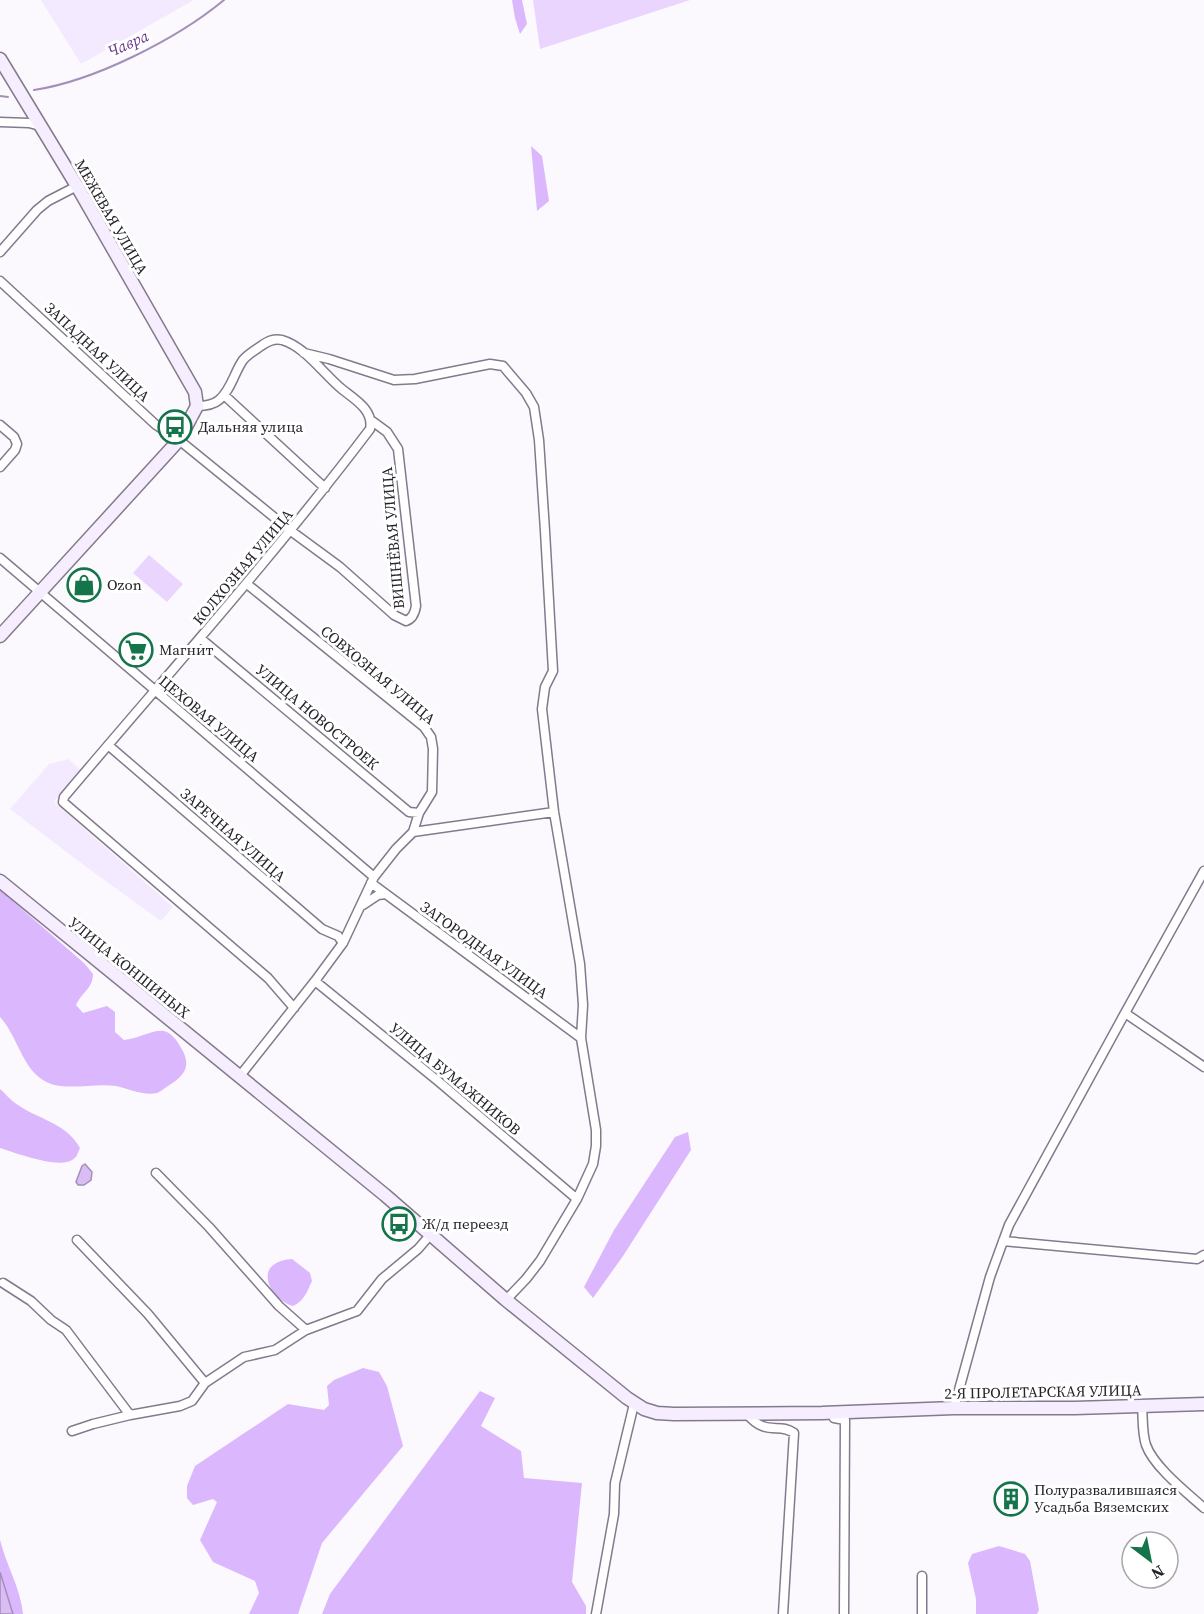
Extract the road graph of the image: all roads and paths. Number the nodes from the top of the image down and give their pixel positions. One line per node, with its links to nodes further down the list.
1 (0, 59): 3 (main road, МЕЖЕВАЯ УЛИЦА)
2 (0, 122): 3 (street)
3 (40, 126): 4 (main road, МЕЖЕВАЯ УЛИЦА)
4 (77, 186): 5 (street); 9 (main road, МЕЖЕВАЯ УЛИЦА)
5 (0, 252)
6 (0, 281): 12 (street, ЗАПАДНАЯ УЛИЦА)
7 (304, 353): 8 (street); 11 (street); 23 (street)
8 (224, 395): 9 (street); 14 (street)
9 (197, 406): 12 (main road)
10 (0, 425): 13 (street)
11 (371, 425): 14 (street, КОЛХОЗНАЯ УЛИЦА); 15 (street, ВИШНЁВАЯ УЛИЦА)
12 (179, 440): 15 (street, ЗАПАДНАЯ УЛИЦА); 18 (main road)
13 (0, 467)
14 (325, 488): 15 (street, КОЛХОЗНАЯ УЛИЦА)
15 (291, 531): 17 (street, КОЛХОЗНАЯ УЛИЦА)
16 (0, 558): 18 (street, ЦЕХОВАЯ УЛИЦА)
17 (247, 584): 20 (street, КОЛХОЗНАЯ УЛИЦА); 24 (street, СОВХОЗНАЯ УЛИЦА)
18 (41, 591): 19 (main road); 21 (street, ЦЕХОВАЯ УЛИЦА)
19 (0, 636)
20 (200, 638): 21 (street, КОЛХОЗНАЯ УЛИЦА); 24 (street, УЛИЦА НОВОСТРОЕК)
21 (154, 690): 22 (street, КОЛХОЗНАЯ УЛИЦА); 27 (street, ЦЕХОВАЯ УЛИЦА)
22 (108, 745): 31 (street, ЗАРЕЧНАЯ УЛИЦА); 33 (street, КОЛХОЗНАЯ УЛИЦА)
23 (554, 812): 25 (street); 35 (street)
24 (419, 813): 25 (street, СОВХОЗНАЯ УЛИЦА)
25 (413, 832): 27 (street, СОВХОЗНАЯ УЛИЦА)
26 (1204, 871): 34 (street)
27 (373, 880): 29 (street, ЗАГОРОДНАЯ УЛИЦА); 30 (street, СОВХОЗНАЯ УЛИЦА)
28 (0, 881): 37 (main road, УЛИЦА КОНШИНЫХ)
29 (386, 894): 30 (street); 35 (street, ЗАГОРОДНАЯ УЛИЦА)
30 (359, 908): 31 (street, СОВХОЗНАЯ УЛИЦА)
31 (343, 943): 32 (street, СОВХОЗНАЯ УЛИЦА)
32 (315, 981): 33 (street, СОВХОЗНАЯ УЛИЦА); 39 (street, УЛИЦА БУМАЖНИКОВ)
33 (294, 1008): 37 (street, СОВХОЗНАЯ УЛИЦА)
34 (1125, 1012): 36 (street); 42 (street)
35 (581, 1038): 39 (street)
36 (1204, 1067)
37 (239, 1077): 40 (main road)
38 (156, 1173): 46 (street)
39 (577, 1199): 45 (street)
40 (431, 1234): 45 (main road); 46 (street)
41 (77, 1240): 47 (street)
42 (1003, 1241): 43 (street); 51 (street)
43 (1204, 1255)
44 (3, 1283): 53 (street)
45 (506, 1300): 48 (main road)
46 (306, 1330): 47 (street)
47 (205, 1383): 53 (street)
48 (634, 1404): 54 (main road, 2-Я ПРОЛЕТАРСКАЯ УЛИЦА); 58 (street)
49 (1204, 1404): 50 (main road, 2-Я ПРОЛЕТАРСКАЯ УЛИЦА)
50 (1142, 1406): 51 (main road, 2-Я ПРОЛЕТАРСКАЯ УЛИЦА); 56 (street)
51 (954, 1408): 52 (main road, 2-Я ПРОЛЕТАРСКАЯ УЛИЦА)
52 (822, 1413): 54 (main road, 2-Я ПРОЛЕТАРСКАЯ УЛИЦА); 60 (street)
53 (130, 1414): 55 (street)
54 (747, 1414): 59 (street)
55 (72, 1431)
56 (1204, 1508)
57 (922, 1576): 61 (street)
58 (596, 1614)
59 (783, 1614)
60 (844, 1614)
61 (922, 1614)

